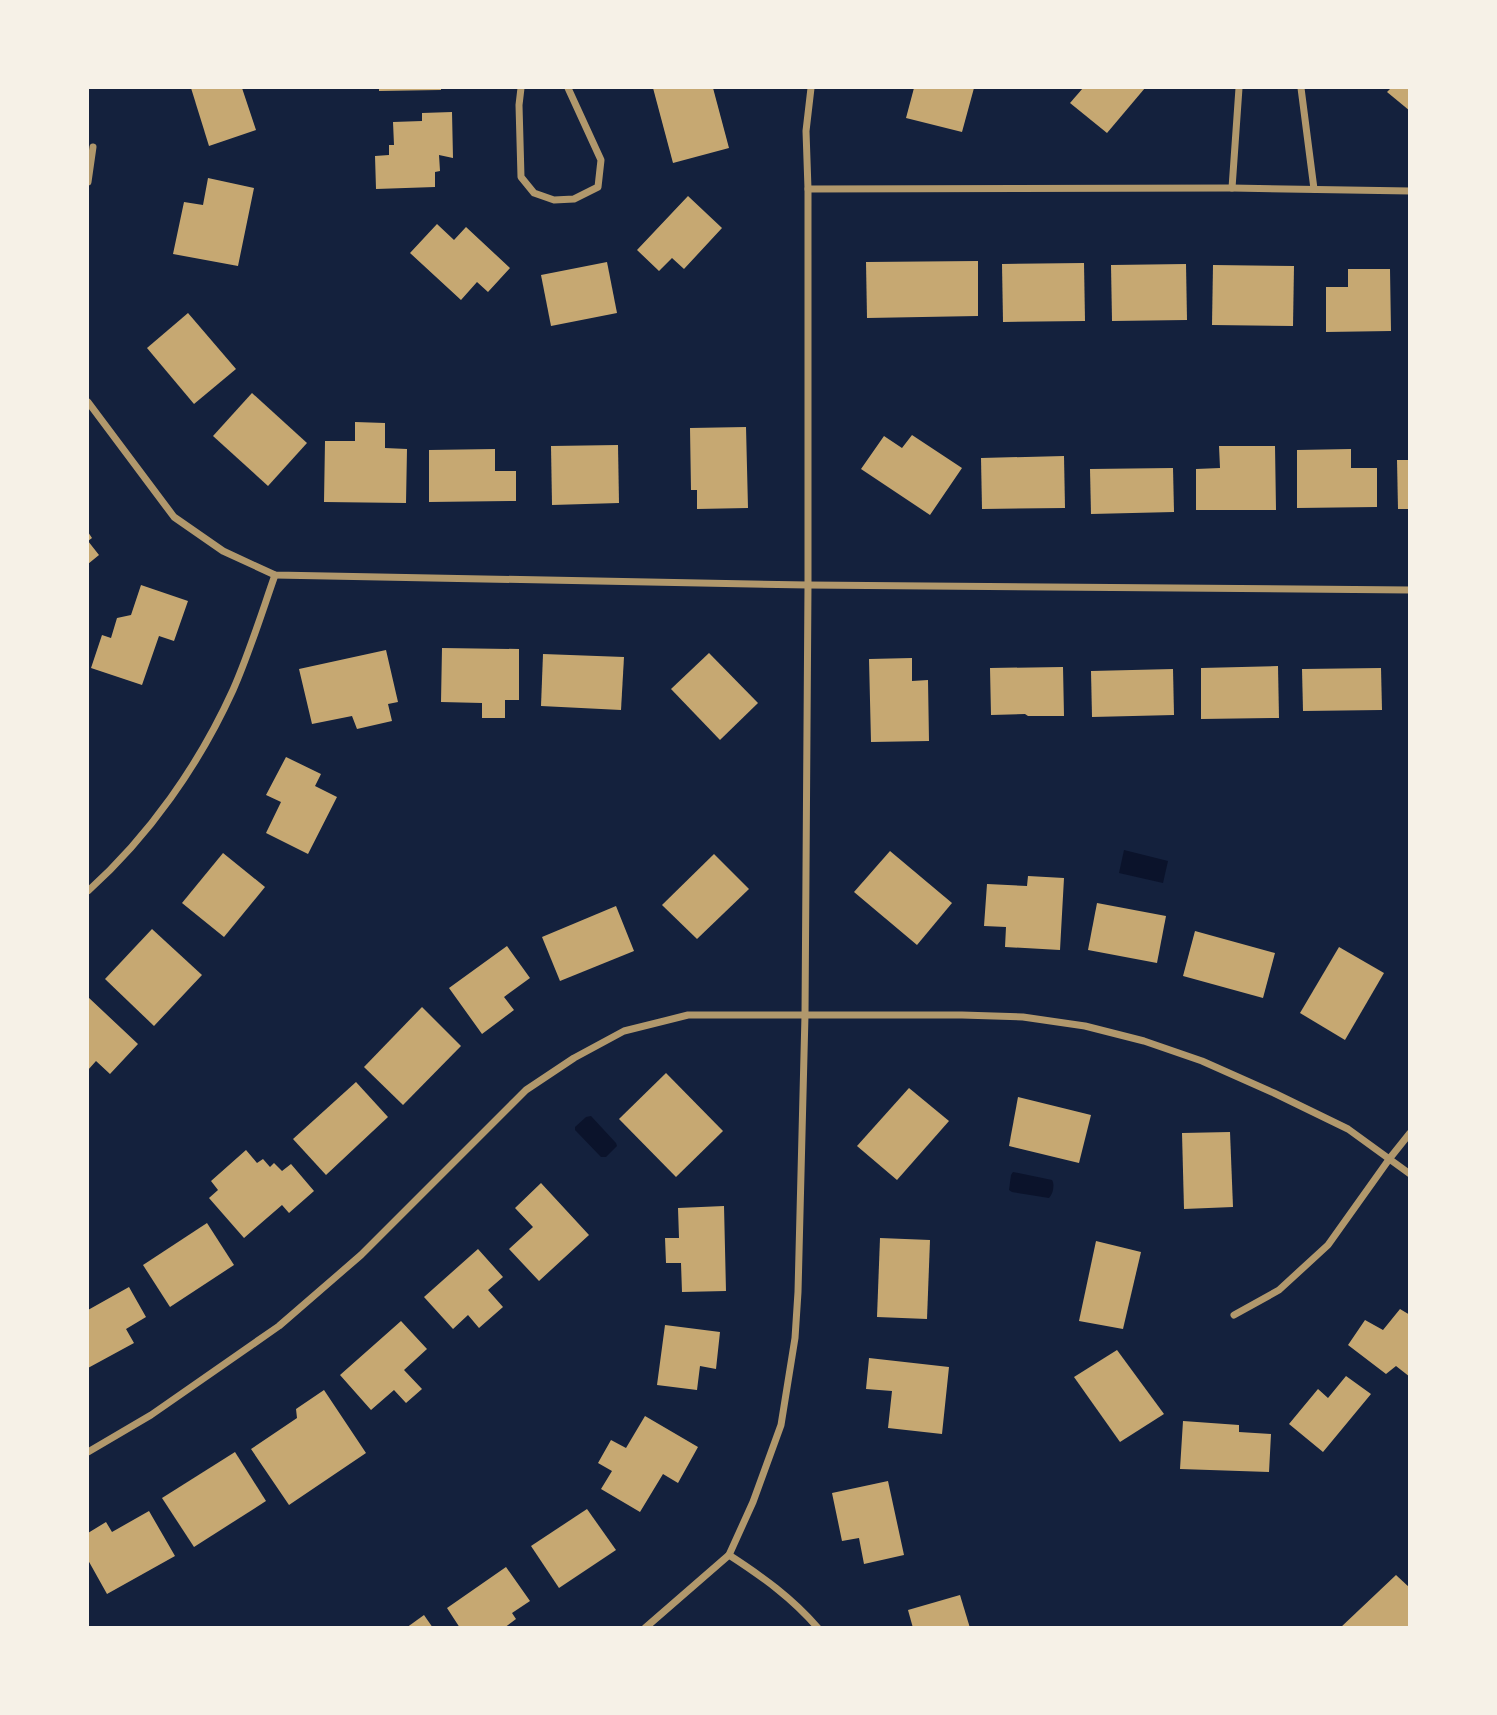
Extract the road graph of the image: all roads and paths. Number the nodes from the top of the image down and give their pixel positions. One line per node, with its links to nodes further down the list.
1 (521, 88): 2 (street)
2 (568, 88)
3 (811, 88): 9 (street)
4 (1239, 88): 8 (street)
5 (1301, 88): 10 (street)
6 (93, 147): 7 (street)
7 (88, 182)
8 (1232, 188): 9 (street); 10 (street)
9 (808, 189): 14 (street)
10 (1314, 190): 11 (street)
11 (1409, 191)
12 (88, 402): 13 (street)
13 (275, 575): 14 (street); 16 (street)
14 (808, 584): 15 (street); 17 (street)
15 (1409, 590)
16 (88, 891)
17 (804, 1015): 19 (street); 22 (street); 23 (street)
18 (1409, 1133): 19 (street)
19 (1390, 1158): 20 (street); 21 (street)
20 (1409, 1174)
21 (1234, 1315)
22 (88, 1452)
23 (729, 1555): 24 (street); 25 (street)
24 (645, 1628)
25 (818, 1628)

